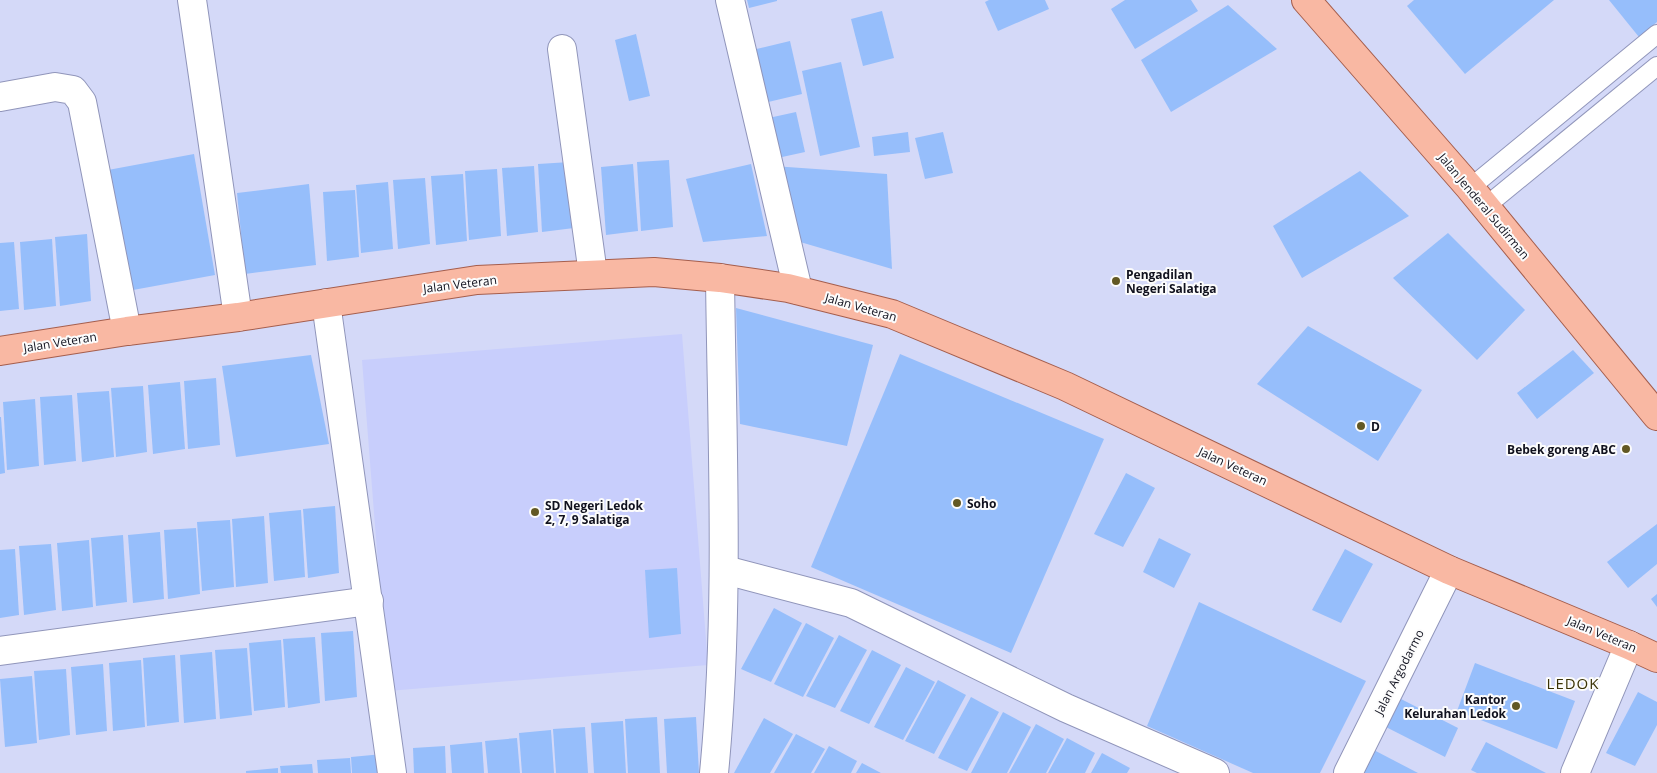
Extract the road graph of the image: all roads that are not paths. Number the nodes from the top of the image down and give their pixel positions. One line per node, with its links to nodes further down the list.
1 (192, 0): 13 (street)
2 (730, 0): 11 (street)
3 (1306, 0): 8 (main road, Jalan Jenderal Sudirman)
4 (1657, 34): 8 (lane)
5 (562, 49): 9 (street)
6 (1657, 66): 8 (lane)
7 (0, 97): 14 (street)
8 (1477, 197): 16 (main road, Jalan Jenderal Sudirman)
9 (593, 274): 10 (main road, Jalan Veteran); 12 (main road, Jalan Veteran)
10 (720, 278): 11 (main road, Jalan Veteran); 17 (street)
11 (798, 290): 18 (main road, Jalan Veteran)
12 (326, 303): 13 (main road, Jalan Veteran); 19 (street)
13 (238, 317): 14 (main road, Jalan Veteran)
14 (127, 331): 15 (main road, Jalan Veteran)
15 (0, 351)
16 (1657, 416)
17 (724, 570): 24 (street); 25 (street)
18 (1450, 570): 20 (main road, Jalan Veteran); 26 (street, Jalan Argodarmo)
19 (369, 601): 21 (street); 23 (street)
20 (1629, 645): 22 (main road, Jalan Veteran); 27 (street)
21 (0, 651)
22 (1657, 658)
23 (392, 773)
24 (714, 773)
25 (1214, 773)
26 (1348, 773)
27 (1575, 773)

